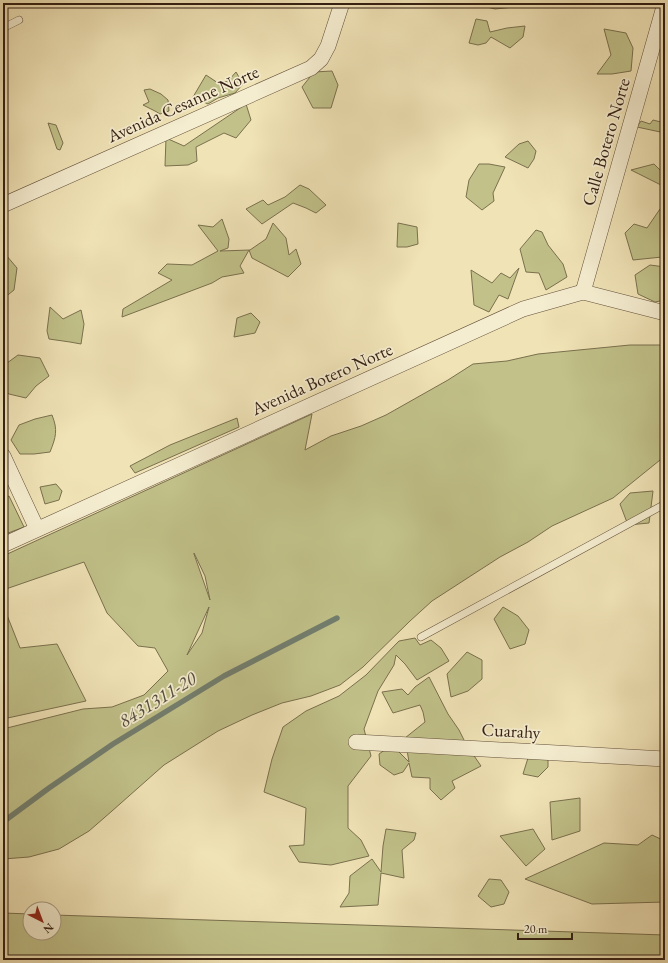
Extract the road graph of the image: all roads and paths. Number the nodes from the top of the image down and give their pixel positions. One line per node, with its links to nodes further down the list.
1 (342, 3): 5 (street, Avenida Cesanne Norte)
2 (665, 3): 6 (street, Calle Botero Norte)
3 (19, 20): 4 (lane)
4 (3, 28)
5 (3, 204)
6 (583, 292): 7 (street); 10 (street, Avenida Botero Norte)
7 (665, 313)
8 (3, 456): 10 (street)
9 (665, 504): 12 (lane)
10 (37, 529): 11 (street, Avenida Botero Norte)
11 (3, 544)
12 (421, 637)
13 (356, 742): 14 (street, Cuarahy)
14 (665, 759)

